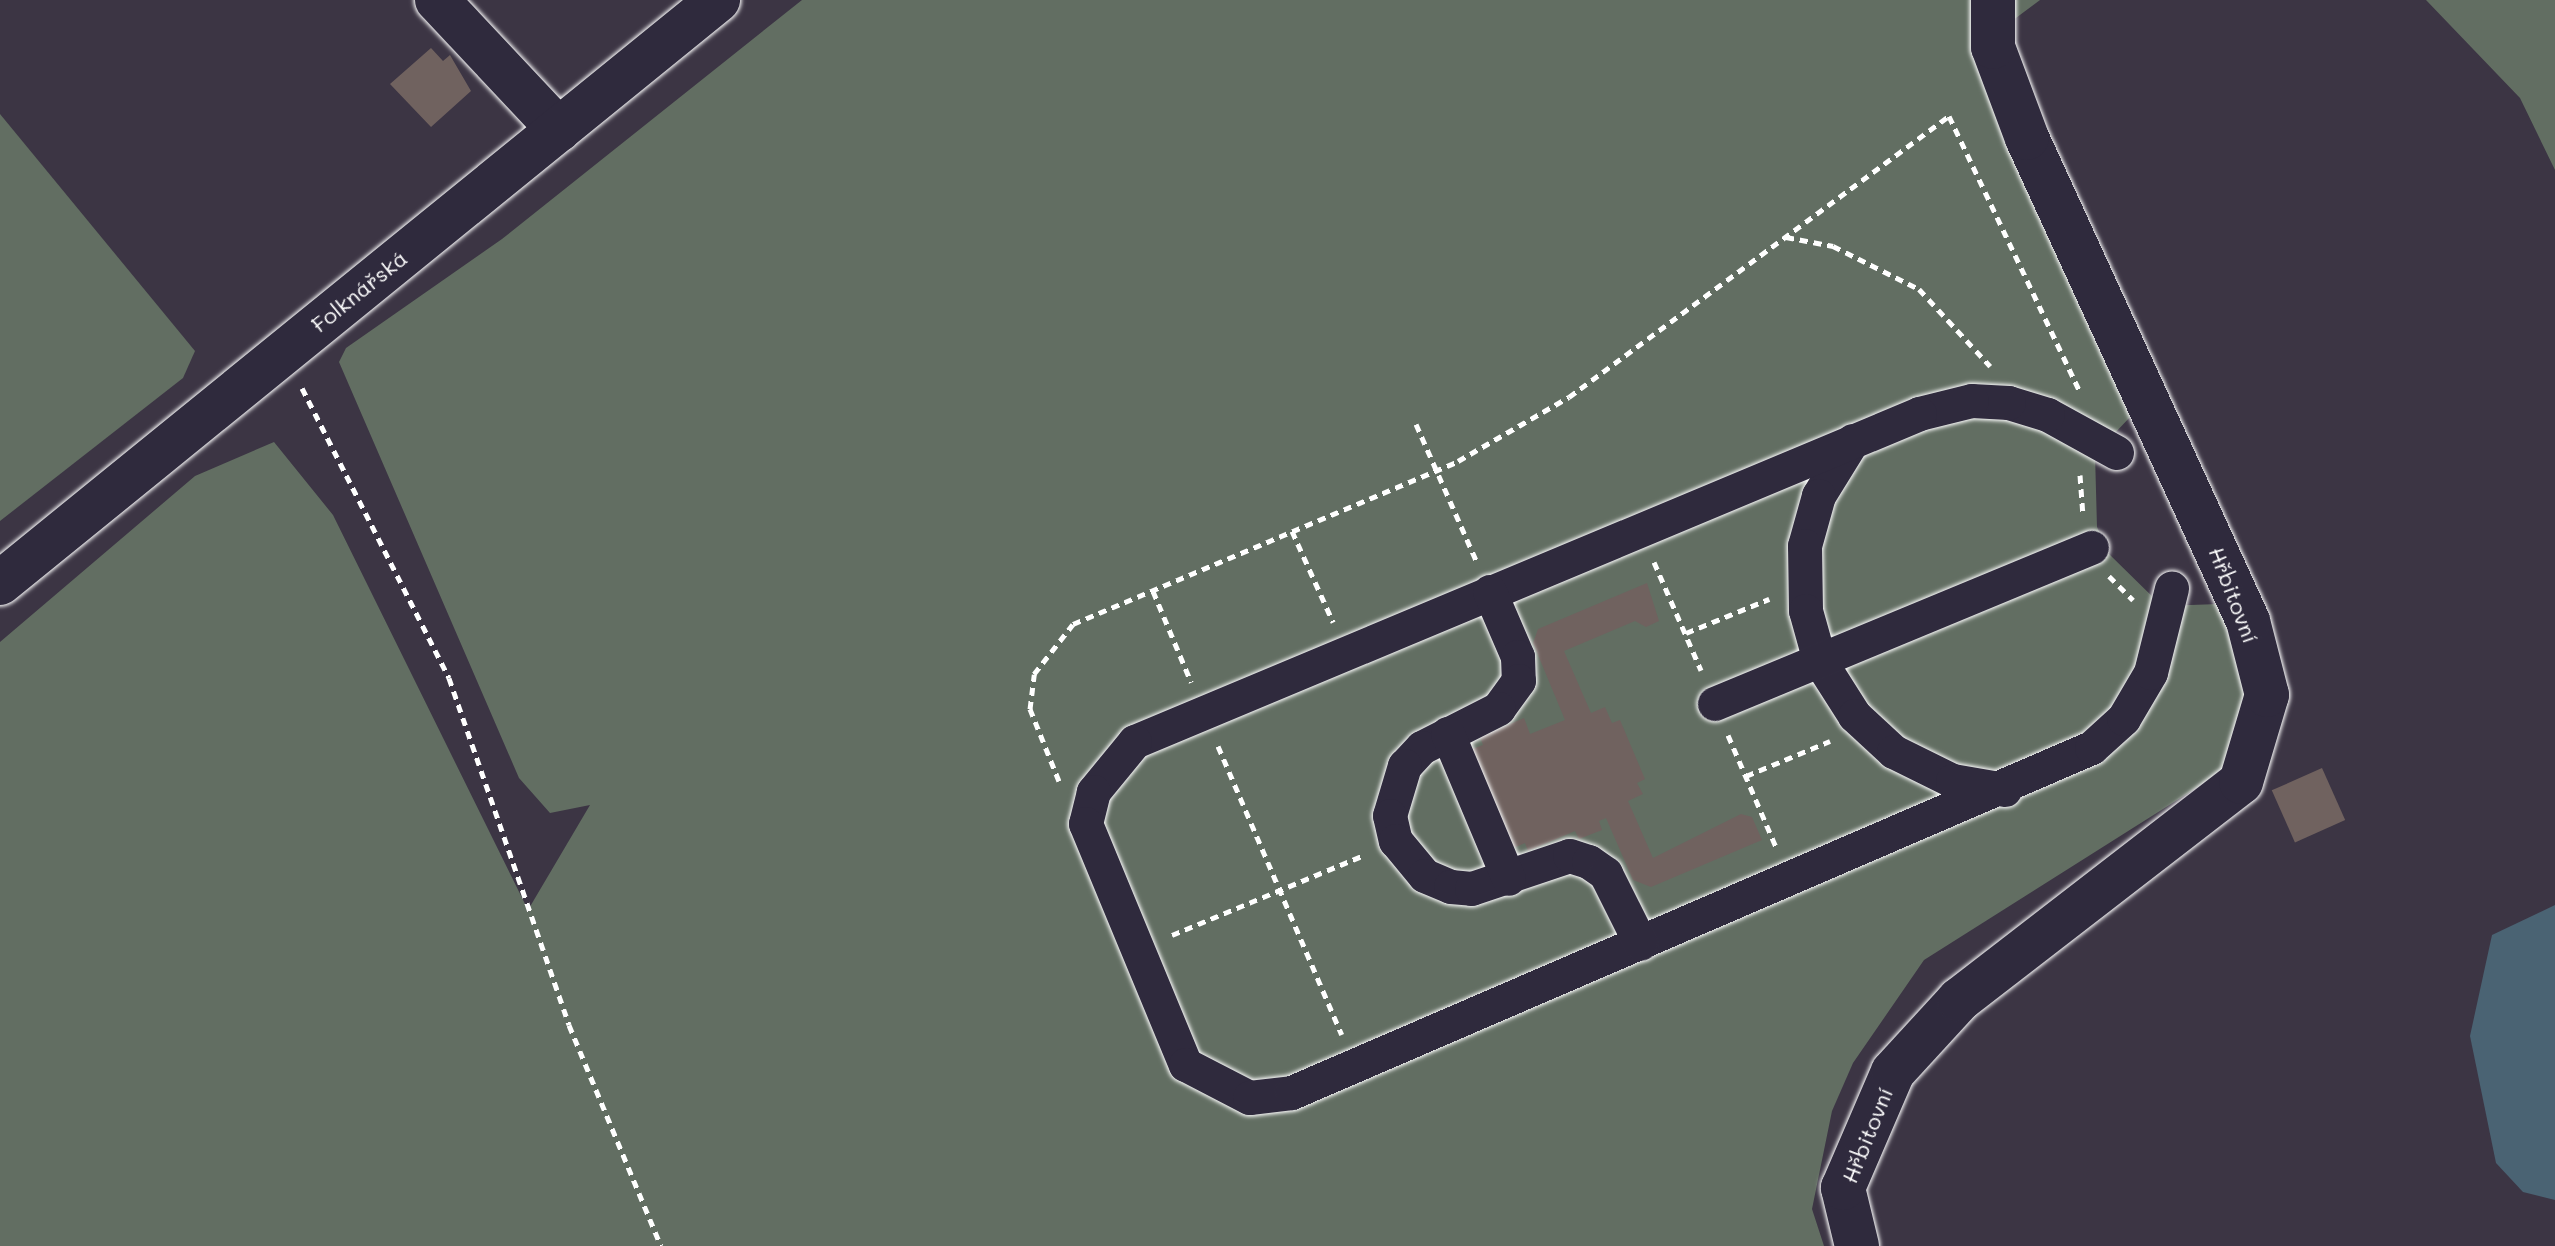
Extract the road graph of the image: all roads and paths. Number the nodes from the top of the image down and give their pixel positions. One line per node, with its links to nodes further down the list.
1 (437, 0): 4 (street)
2 (718, 0): 4 (street, Folknářská)
3 (1993, 0): 37 (street, Hřbitovní)
4 (559, 130): 6 (street, Folknářská)
5 (1785, 237): 7 (path); 9 (path); 12 (path)
6 (284, 352): 15 (street, Folknářská); 36 (path)
7 (2009, 403): 9 (street); 10 (street)
8 (1416, 424): 12 (path)
9 (2071, 427): 11 (street)
10 (1853, 441): 16 (street); 19 (street)
11 (2117, 453)
12 (1437, 470): 13 (path); 19 (path)
13 (1292, 531): 18 (path); 21 (path)
14 (2092, 548): 22 (street)
15 (0, 583)
16 (1803, 586): 20 (path); 22 (street)
17 (2172, 589): 28 (street)
18 (1153, 591): 24 (path); 29 (path)
19 (1490, 592): 21 (street); 26 (street)
20 (1685, 634)
21 (1347, 653): 24 (street)
22 (1820, 661): 23 (street); 25 (street)
23 (1715, 704)
24 (1204, 713): 29 (street); 32 (path)
25 (1864, 726): 27 (path); 28 (street)
26 (1448, 734): 30 (street); 31 (street)
27 (1746, 776)
28 (2005, 790): 33 (street)
29 (1086, 824): 34 (street)
30 (1396, 841): 31 (street); 32 (path)
31 (1509, 879): 33 (street)
32 (1280, 890): 34 (path); 35 (path)
33 (1641, 944): 35 (street)
34 (1138, 949): 35 (street)
35 (1355, 1066)
36 (661, 1246)
37 (1857, 1246)

